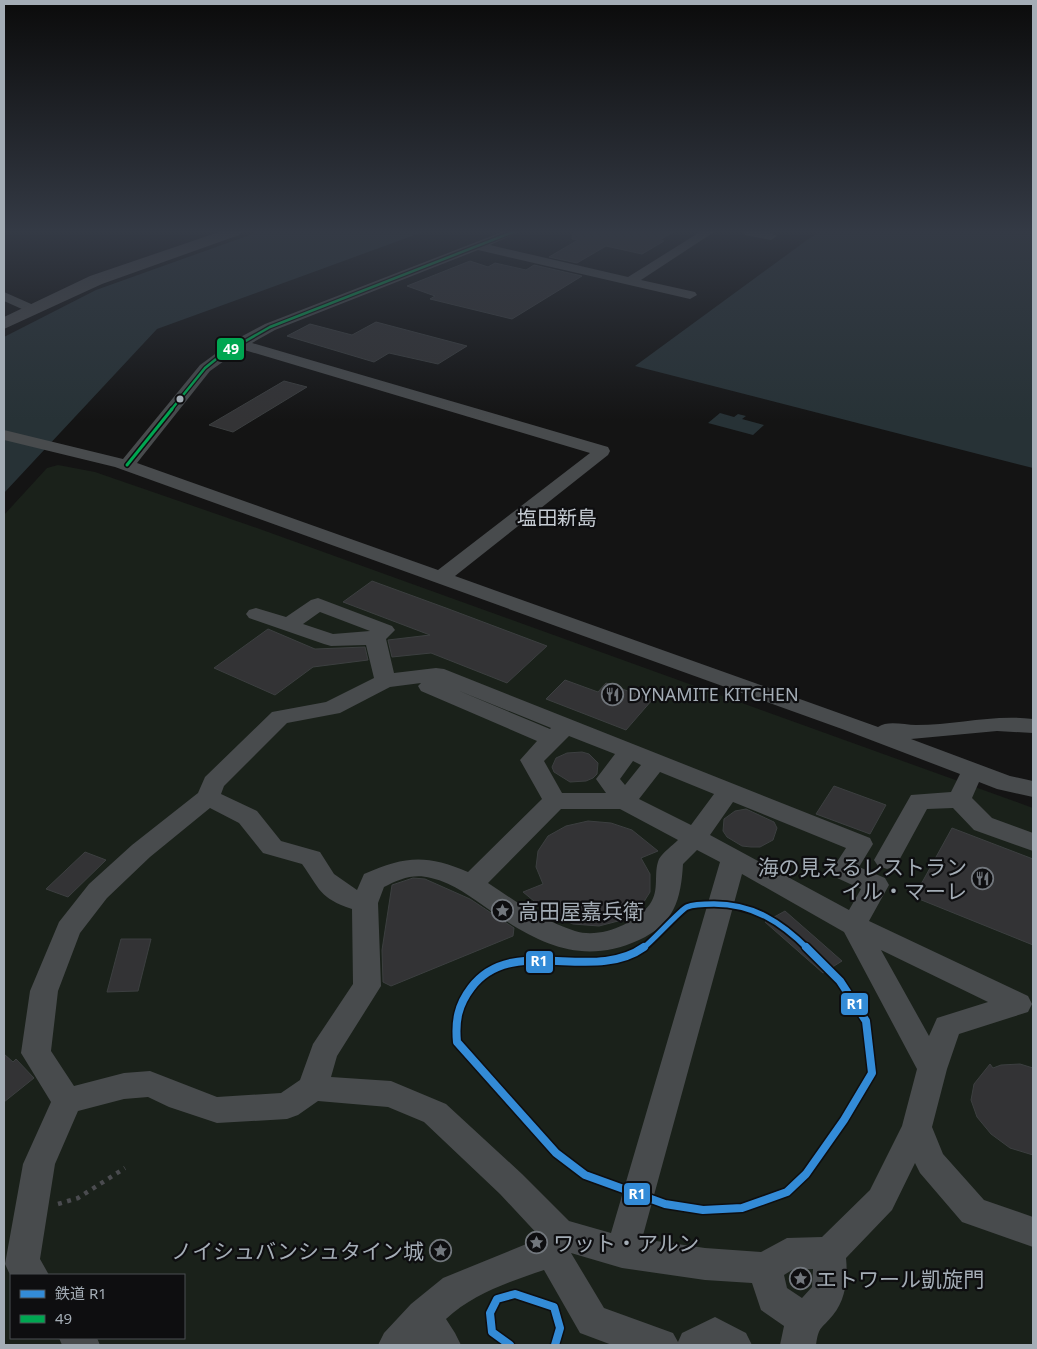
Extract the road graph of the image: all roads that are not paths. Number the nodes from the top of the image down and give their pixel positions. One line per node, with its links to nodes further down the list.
1 (66, 295): 4 (highway)
2 (352, 295): 6 (street)
3 (4, 296): 4 (street)
4 (33, 310): 5 (highway)
5 (4, 324)
6 (238, 344): 8 (street); 9 (street)
7 (4, 435): 8 (street)
8 (127, 465): 9 (street)
9 (440, 578): 12 (street)
10 (256, 614): 11 (street)
11 (385, 681): 14 (street); 20 (street)
12 (850, 724): 13 (street); 17 (street)
13 (1033, 726)
14 (559, 732): 15 (street); 22 (street)
15 (629, 751): 16 (street); 23 (street)
16 (656, 762): 19 (street); 23 (street)
17 (973, 771): 18 (street); 21 (street)
18 (1033, 789)
19 (729, 791): 24 (street); 30 (street)
20 (208, 797): 29 (street); 34 (street)
21 (959, 800): 25 (street); 27 (street)
22 (555, 801): 23 (street); 28 (street)
23 (624, 801): 24 (street)
24 (694, 839): 26 (street); 28 (street)
25 (1033, 842)
26 (733, 860): 30 (street); 38 (street)
27 (887, 860)
28 (471, 884): 29 (street)
29 (365, 903): 33 (street)
30 (854, 925): 31 (street); 32 (street)
31 (1025, 1007): 32 (street)
32 (932, 1069): 35 (street)
33 (313, 1088): 34 (street); 37 (street)
34 (67, 1101): 41 (street)
35 (918, 1127): 36 (street); 39 (street)
36 (1033, 1232)
37 (555, 1243): 38 (street); 42 (street); 46 (street)
38 (622, 1252): 40 (street)
39 (829, 1252): 40 (street); 43 (street)
40 (765, 1268): 43 (street)
41 (31, 1274)
42 (423, 1316): 44 (street); 45 (street)
43 (800, 1332)
44 (396, 1345)
45 (443, 1345)
46 (661, 1345)
47 (694, 1345): 48 (street)
48 (734, 1345)

